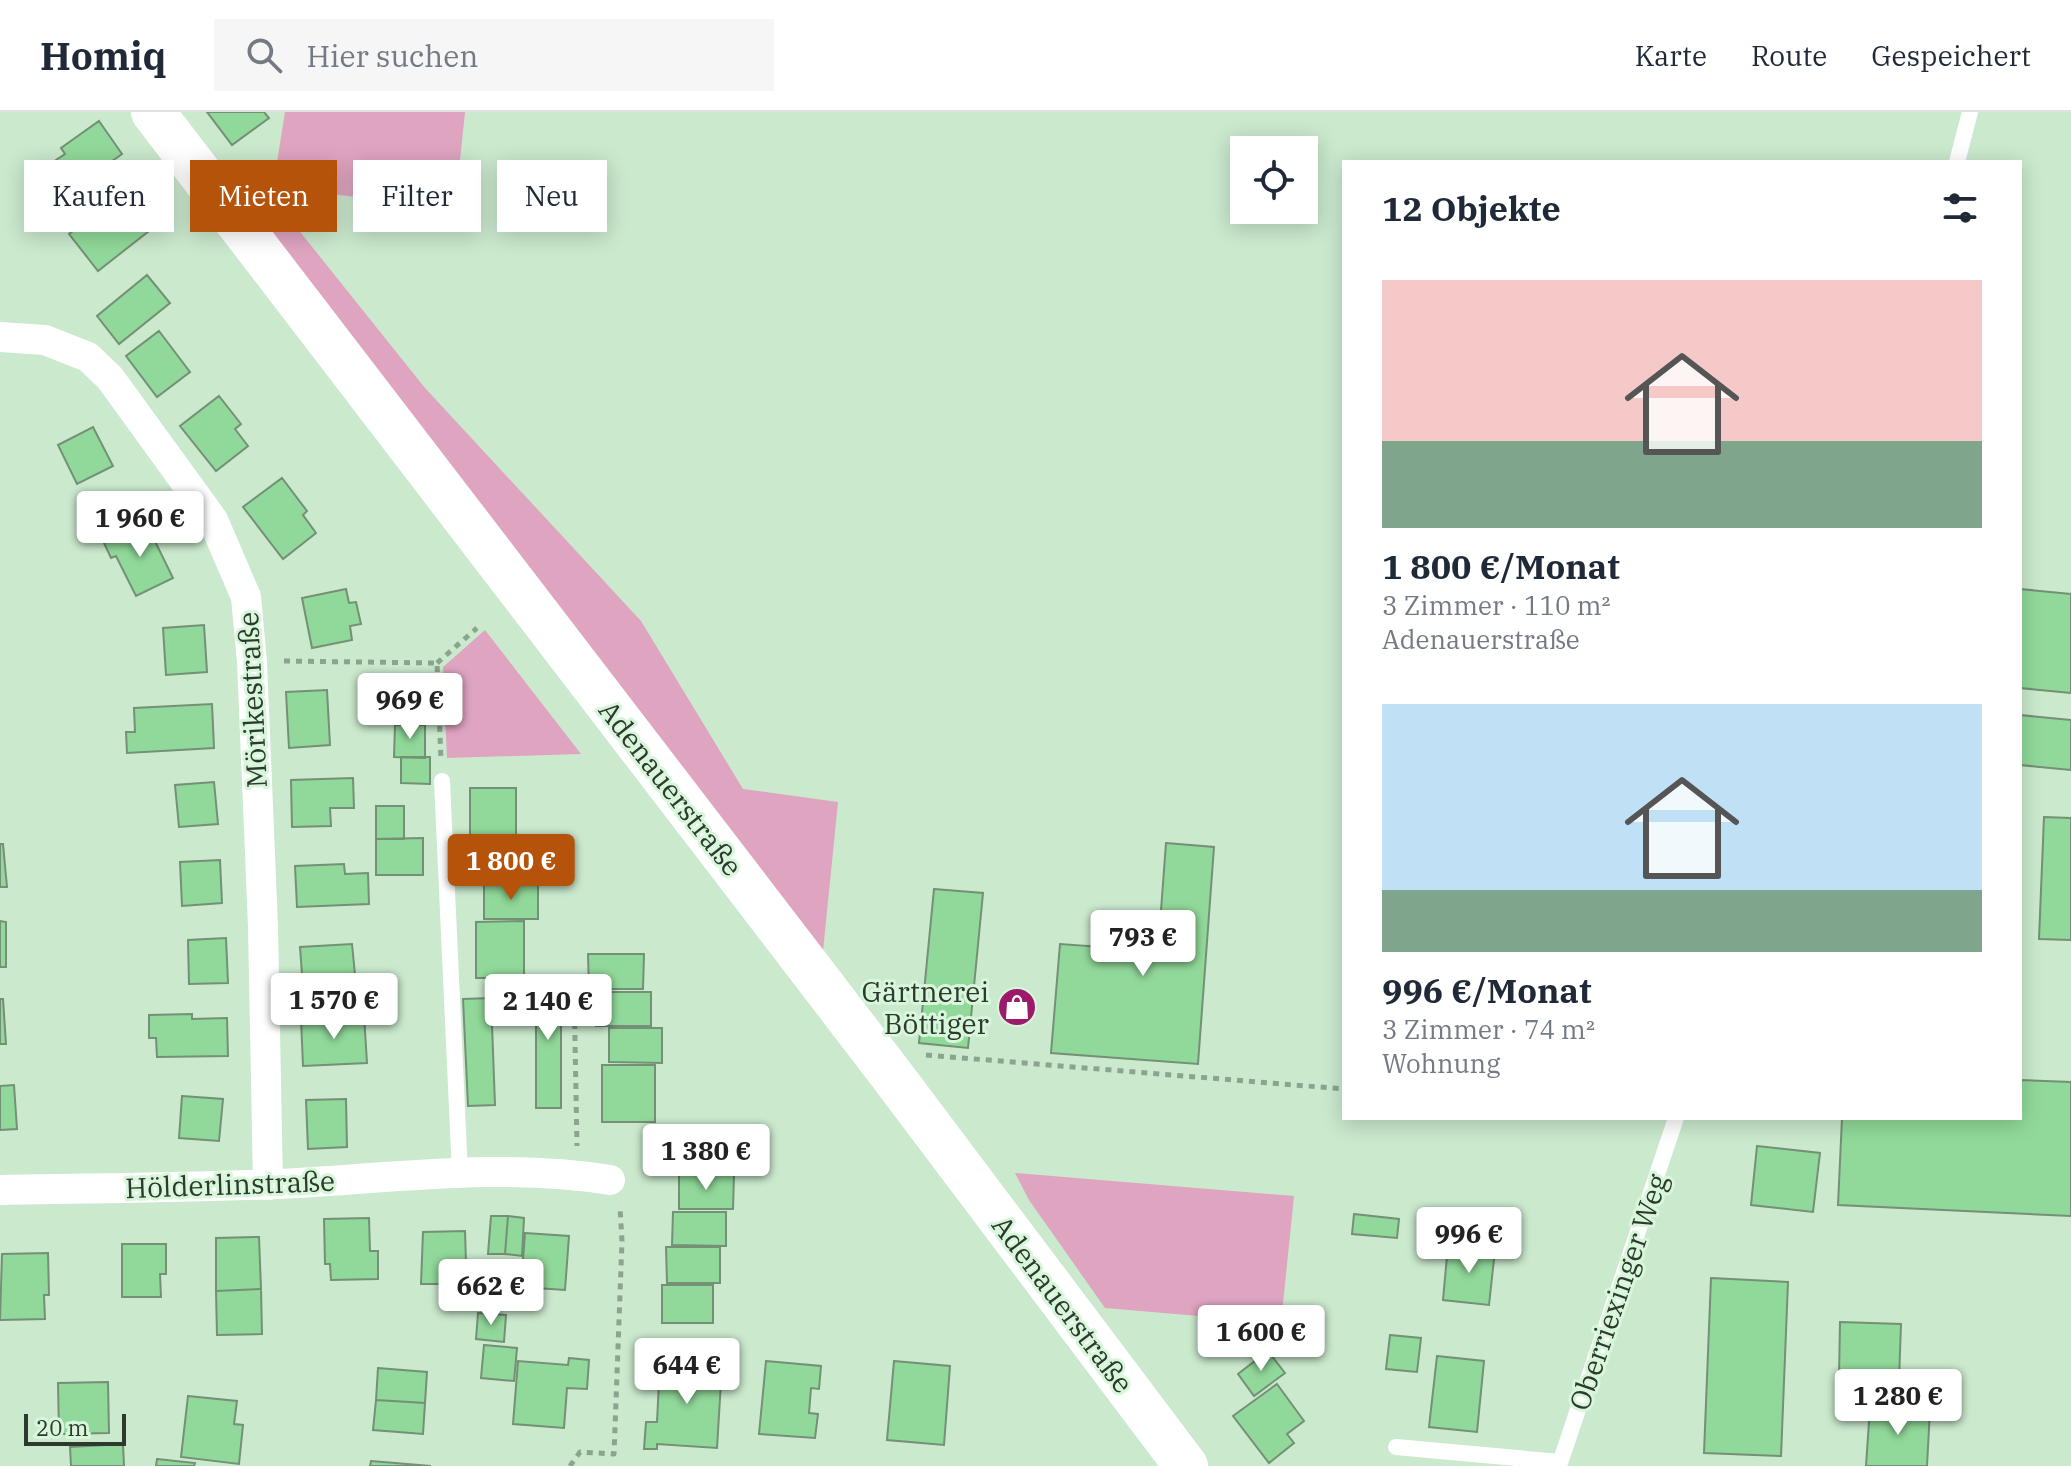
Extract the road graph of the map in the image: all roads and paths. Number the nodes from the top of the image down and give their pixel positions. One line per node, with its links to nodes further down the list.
1 (153, 112): 10 (main road, Adenauerstraße)
2 (1970, 112): 3 (lane)
3 (1958, 160)
4 (0, 337): 16 (street, Mörikestraße)
5 (477, 628): 7 (path)
6 (274, 661): 7 (path)
7 (437, 663): 8 (path)
8 (442, 781): 13 (lane)
9 (574, 987): 14 (path)
10 (890, 1073): 11 (path); 21 (main road, Adenauerstraße)
11 (1342, 1089)
12 (1675, 1120): 19 (lane, Oberriexinger Weg)
13 (460, 1174): 14 (street, Hölderlinstraße); 16 (street, Hölderlinstraße)
14 (578, 1175): 15 (street, Hölderlinstraße)
15 (610, 1180): 20 (path)
16 (268, 1185): 17 (street, Hölderlinstraße)
17 (0, 1190)
18 (1396, 1447): 19 (lane)
19 (1560, 1464)
20 (570, 1466)
21 (1186, 1466)

